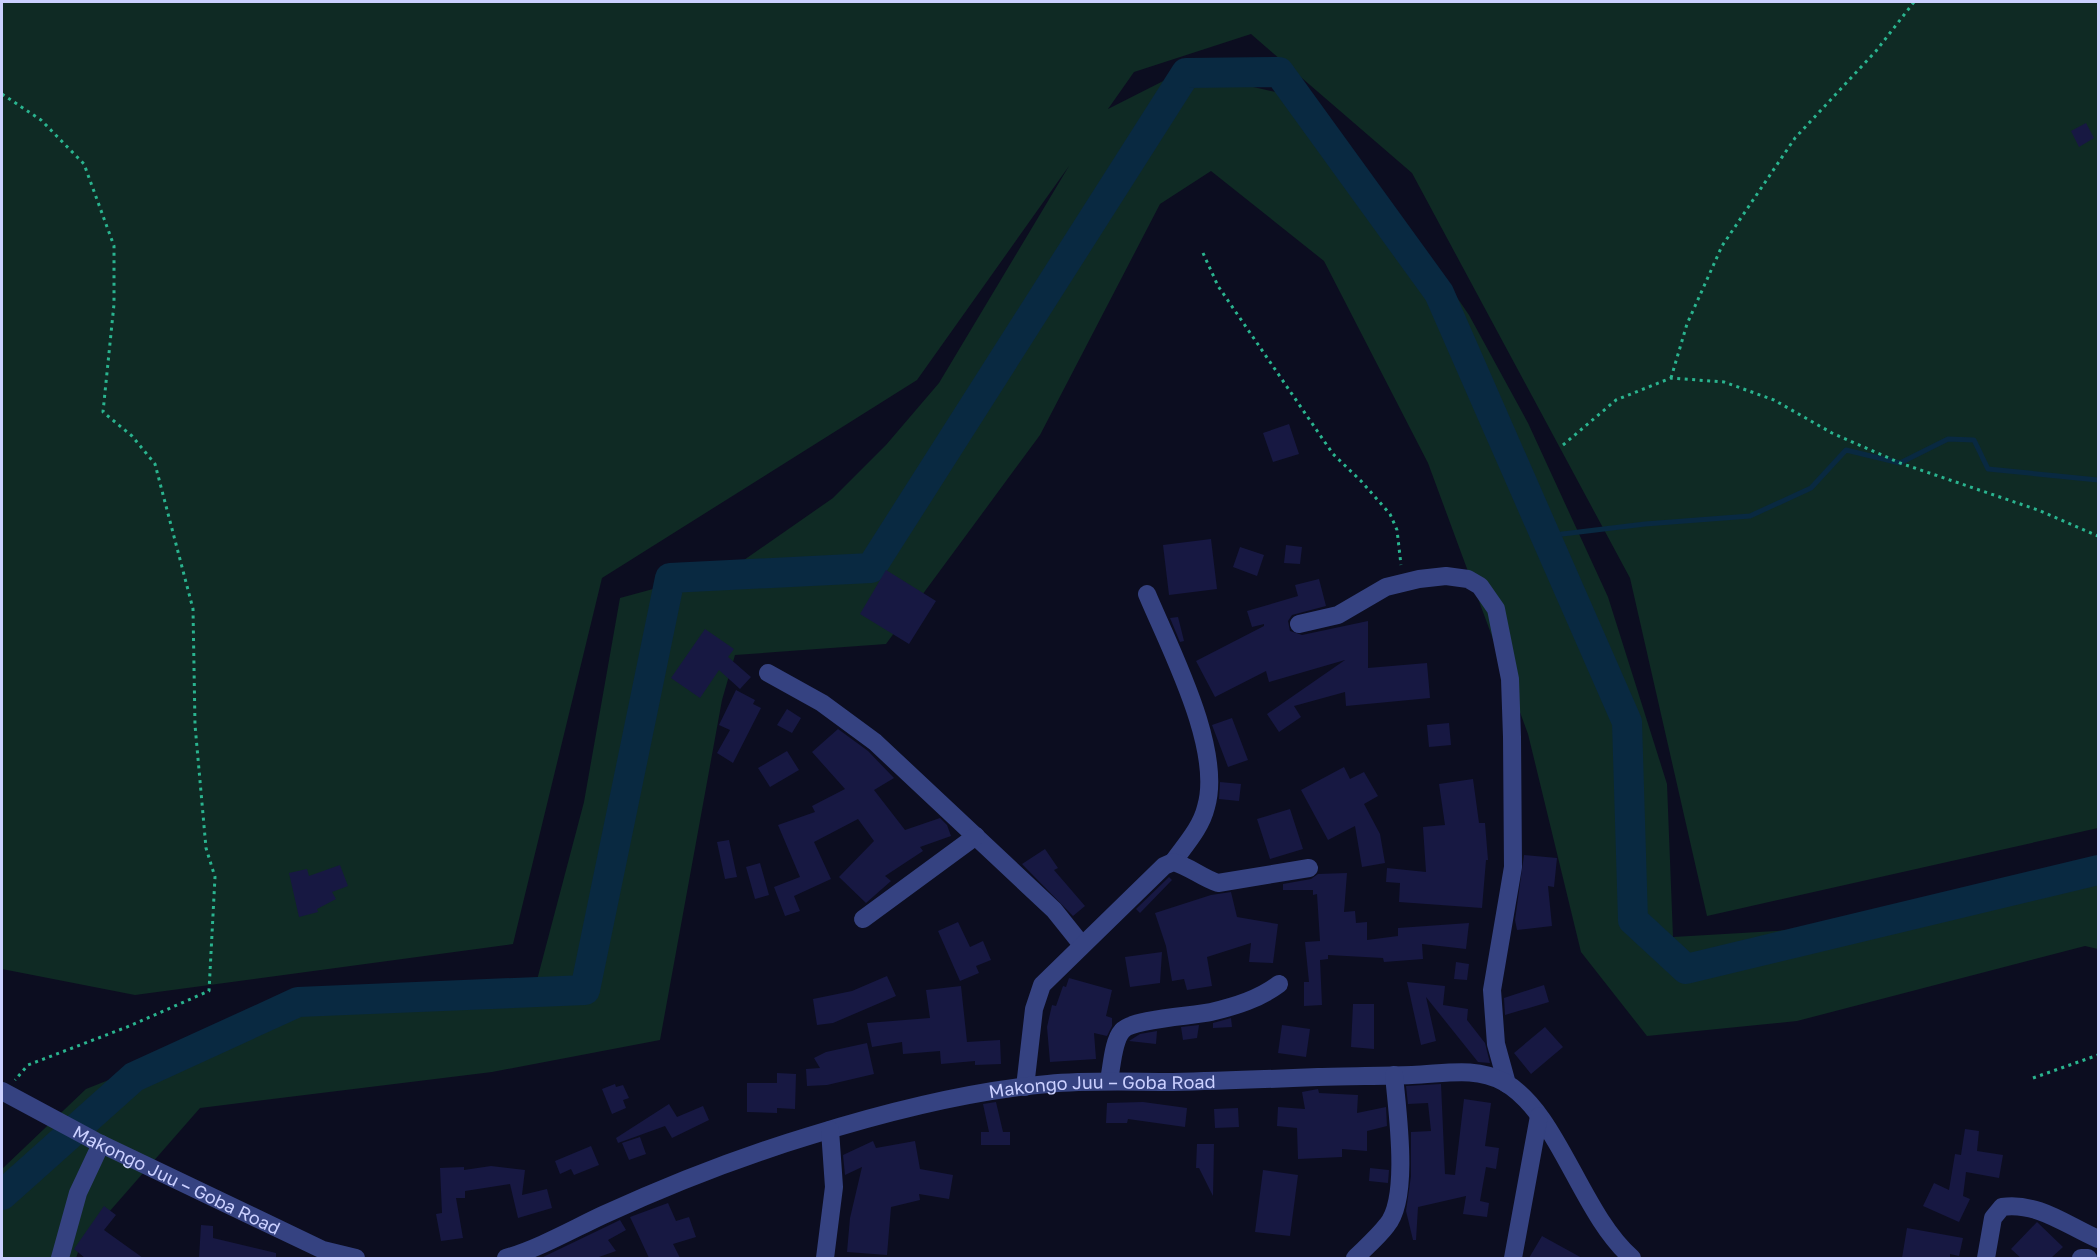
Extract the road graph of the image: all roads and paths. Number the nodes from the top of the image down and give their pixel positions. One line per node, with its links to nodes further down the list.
1 (1914, 2): 4 (path)
2 (2, 94): 23 (path)
3 (1203, 253): 7 (path)
4 (1671, 378): 5 (path); 6 (path)
5 (1563, 445)
6 (2098, 536)
7 (1404, 582): 9 (street); 21 (street)
8 (1147, 594): 12 (street)
9 (1299, 624)
10 (768, 673): 11 (street)
11 (976, 836): 14 (street); 15 (street)
12 (1173, 862): 13 (street); 15 (street)
13 (1309, 868)
14 (863, 919)
15 (1082, 945): 22 (street)
16 (1279, 984): 20 (street)
17 (2098, 1055): 19 (path)
18 (1394, 1075): 20 (street, Makongo Juu – Goba Road); 21 (street, Makongo Juu – Goba Road); 32 (street)
19 (2033, 1078)
20 (1109, 1080): 22 (street, Makongo Juu – Goba Road)
21 (1507, 1084): 24 (street, Makongo Juu – Goba Road)
22 (1025, 1087): 25 (street, Makongo Juu – Goba Road)
23 (3, 1092): 26 (street, Makongo Juu – Goba Road)
24 (1539, 1116): 33 (street); 34 (street, Makongo Juu – Goba Road)
25 (830, 1130): 30 (street, Makongo Juu – Goba Road); 31 (street)
26 (98, 1143): 28 (street); 29 (street, Makongo Juu – Goba Road)
27 (2098, 1239): 35 (street)
28 (60, 1258)
29 (356, 1258)
30 (506, 1258)
31 (825, 1258)
32 (1355, 1258)
33 (1513, 1258)
34 (1632, 1258)
35 (1986, 1258)
36 (2081, 1258): 37 (street)
37 (2088, 1258)

